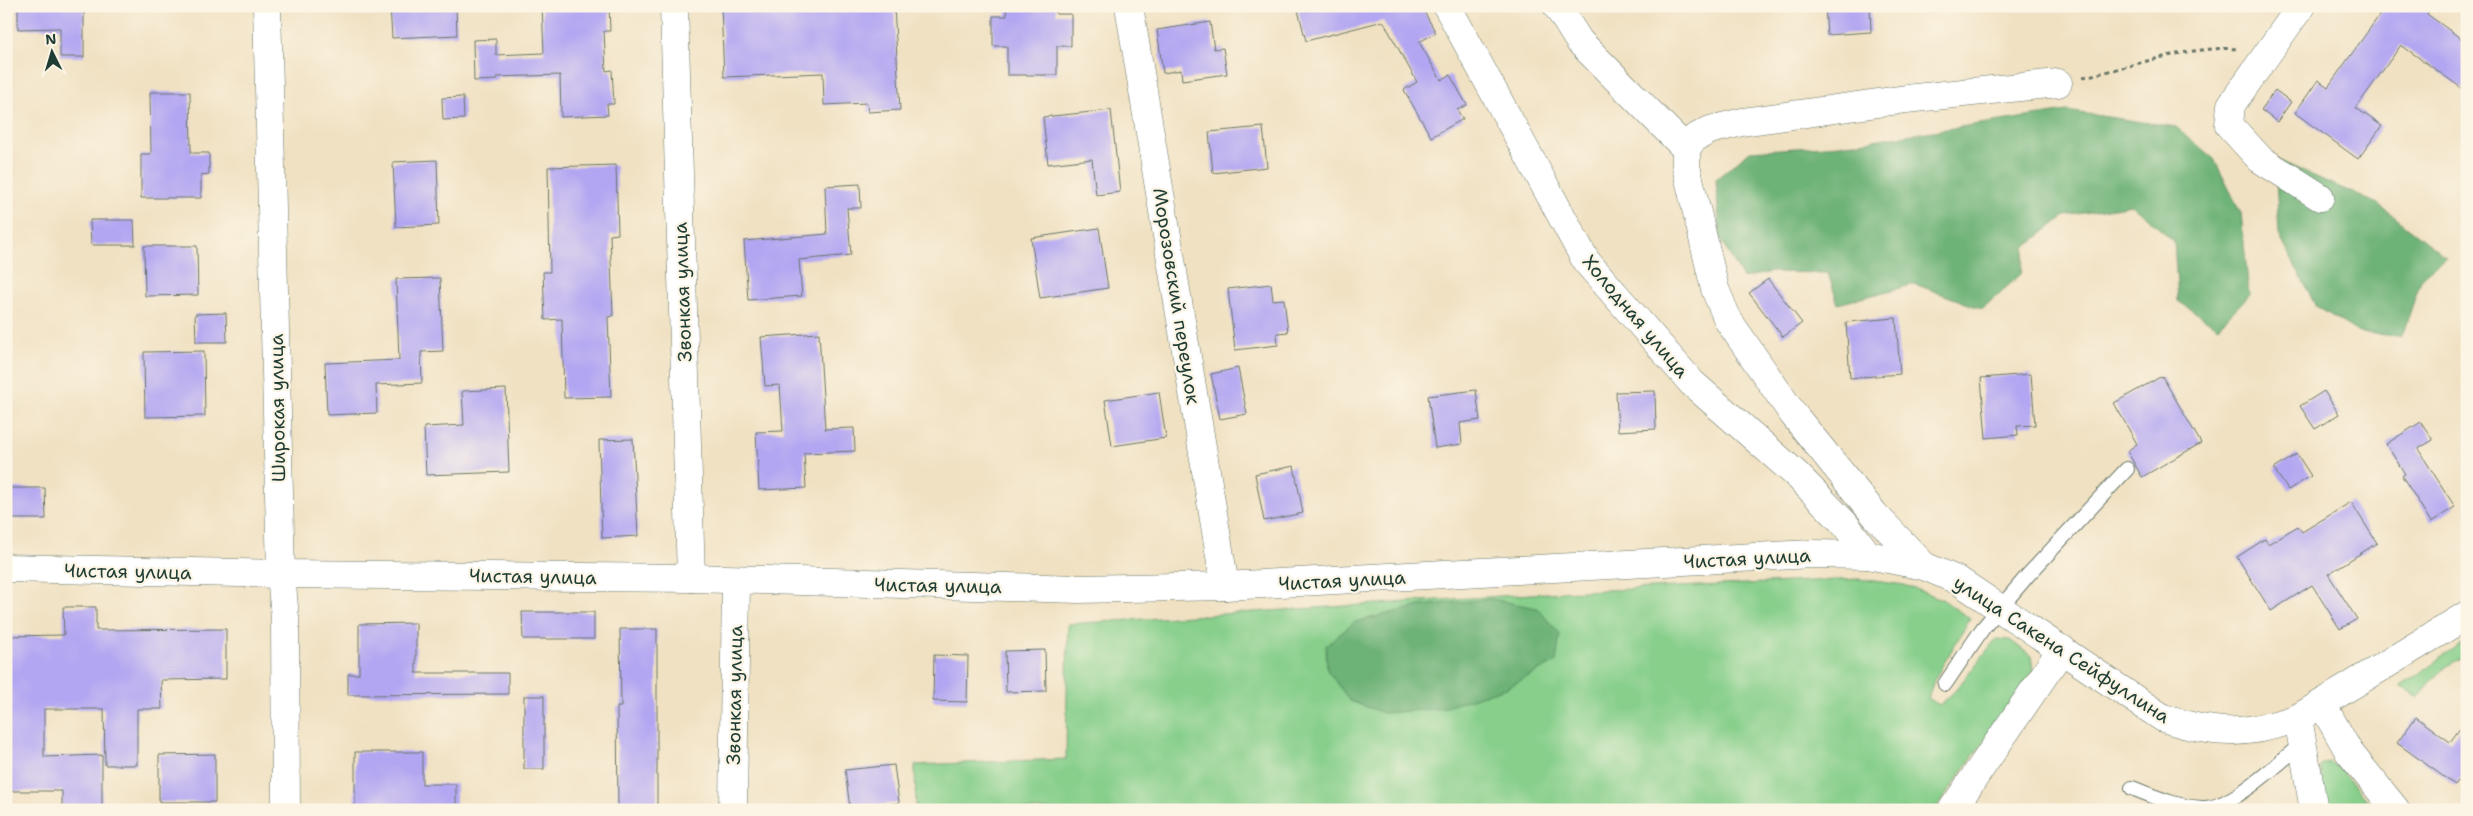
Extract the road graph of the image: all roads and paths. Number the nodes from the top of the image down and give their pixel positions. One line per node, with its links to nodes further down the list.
1 (266, 6): 15 (street, Широкая улица)
2 (674, 6): 16 (street, Звонкая улица)
3 (1129, 6): 18 (street, Морозовский переулок)
4 (1447, 6): 12 (street, Холодная улица)
5 (1558, 6): 9 (street)
6 (2301, 6): 7 (street)
7 (2269, 51): 8 (path); 10 (street)
8 (2058, 82): 9 (street)
9 (1686, 149): 13 (street)
10 (2320, 197)
11 (2127, 469): 19 (lane)
12 (1868, 555): 13 (street, улица Сакена Сейфуллина); 18 (street, Чистая улица)
13 (1924, 566): 19 (street, улица Сакена Сейфуллина)
14 (6, 568): 15 (street, Чистая улица)
15 (281, 574): 16 (street, Чистая улица); 26 (street, Широкая улица)
16 (691, 578): 17 (street, Чистая улица)
17 (736, 581): 18 (street, Чистая улица); 27 (street, Звонкая улица)
18 (1225, 586)
19 (2001, 608): 21 (street, улица Сакена Сейфуллина); 22 (lane)
20 (2467, 615): 23 (street, улица Сакена Сейфуллина)
21 (2062, 649): 24 (street, улица Сакена Сейфуллина); 28 (street)
22 (1945, 684)
23 (2322, 704): 24 (street, улица Сакена Сейфуллина); 30 (street)
24 (2301, 730): 25 (lane); 29 (street)
25 (2132, 788)
26 (286, 810)
27 (733, 810)
28 (1952, 810)
29 (2314, 810)
30 (2396, 810)

